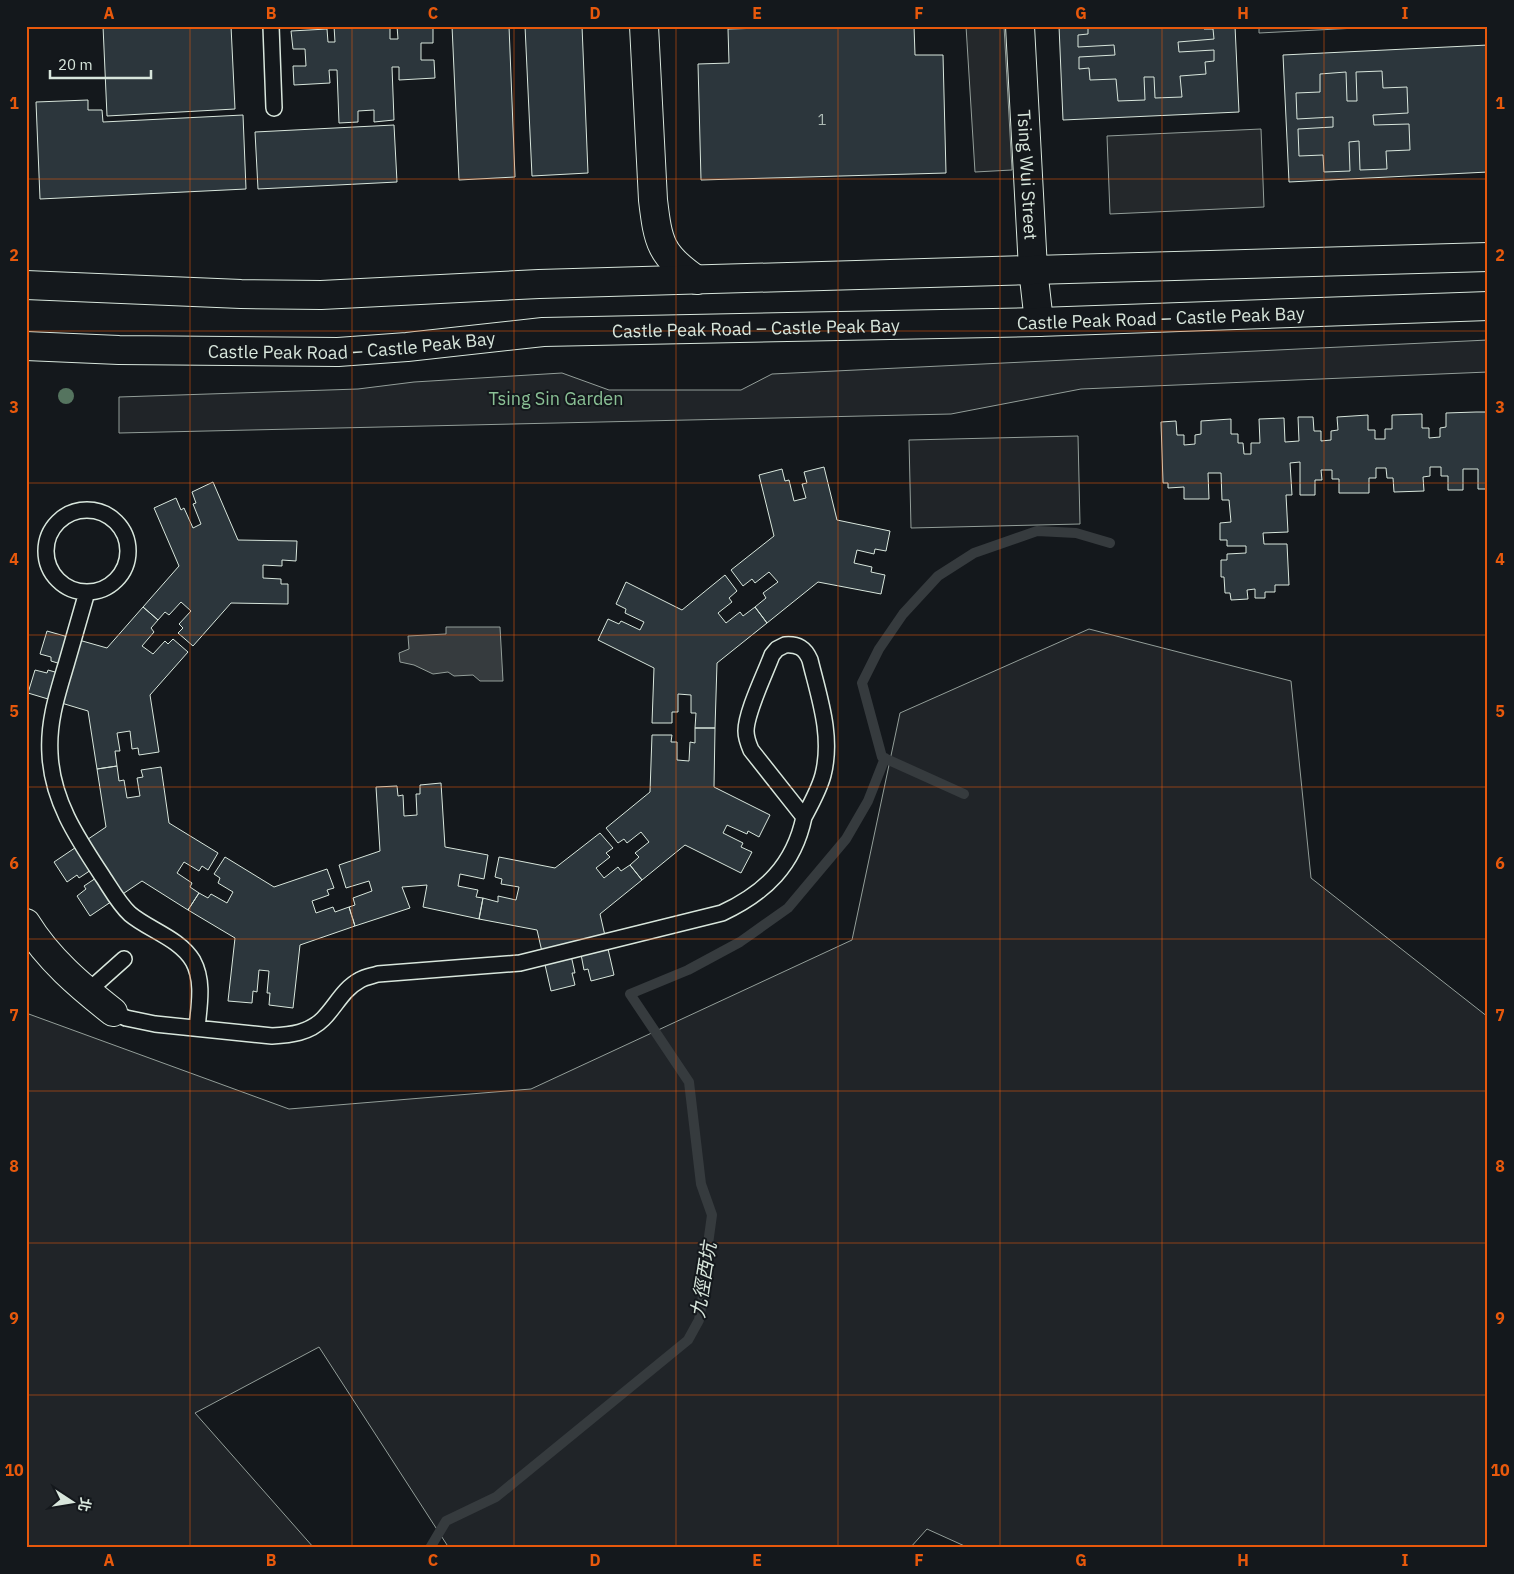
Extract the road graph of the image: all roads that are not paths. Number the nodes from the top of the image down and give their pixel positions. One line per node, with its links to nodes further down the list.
1 (271, 26): 4 (lane)
2 (644, 26): 7 (main road)
3 (1020, 26): 6 (main road, Tsing Wui Street)
4 (274, 108)
5 (1488, 256): 6 (main road)
6 (1033, 269): 7 (main road); 10 (main road, Tsing Wui Street)
7 (697, 280): 8 (main road)
8 (26, 285)
9 (1488, 306): 10 (main road, Castle Peak Road – Castle Peak Bay)
10 (1039, 322): 11 (main road, Castle Peak Road – Castle Peak Bay)
11 (26, 346)
12 (87, 592): 12 (lane); 18 (lane)
13 (804, 817): 13 (lane); 18 (lane)
14 (26, 923): 16 (main road)
15 (124, 959): 16 (lane)
16 (87, 992): 17 (main road)
17 (113, 1012): 18 (lane)
18 (196, 1028)

